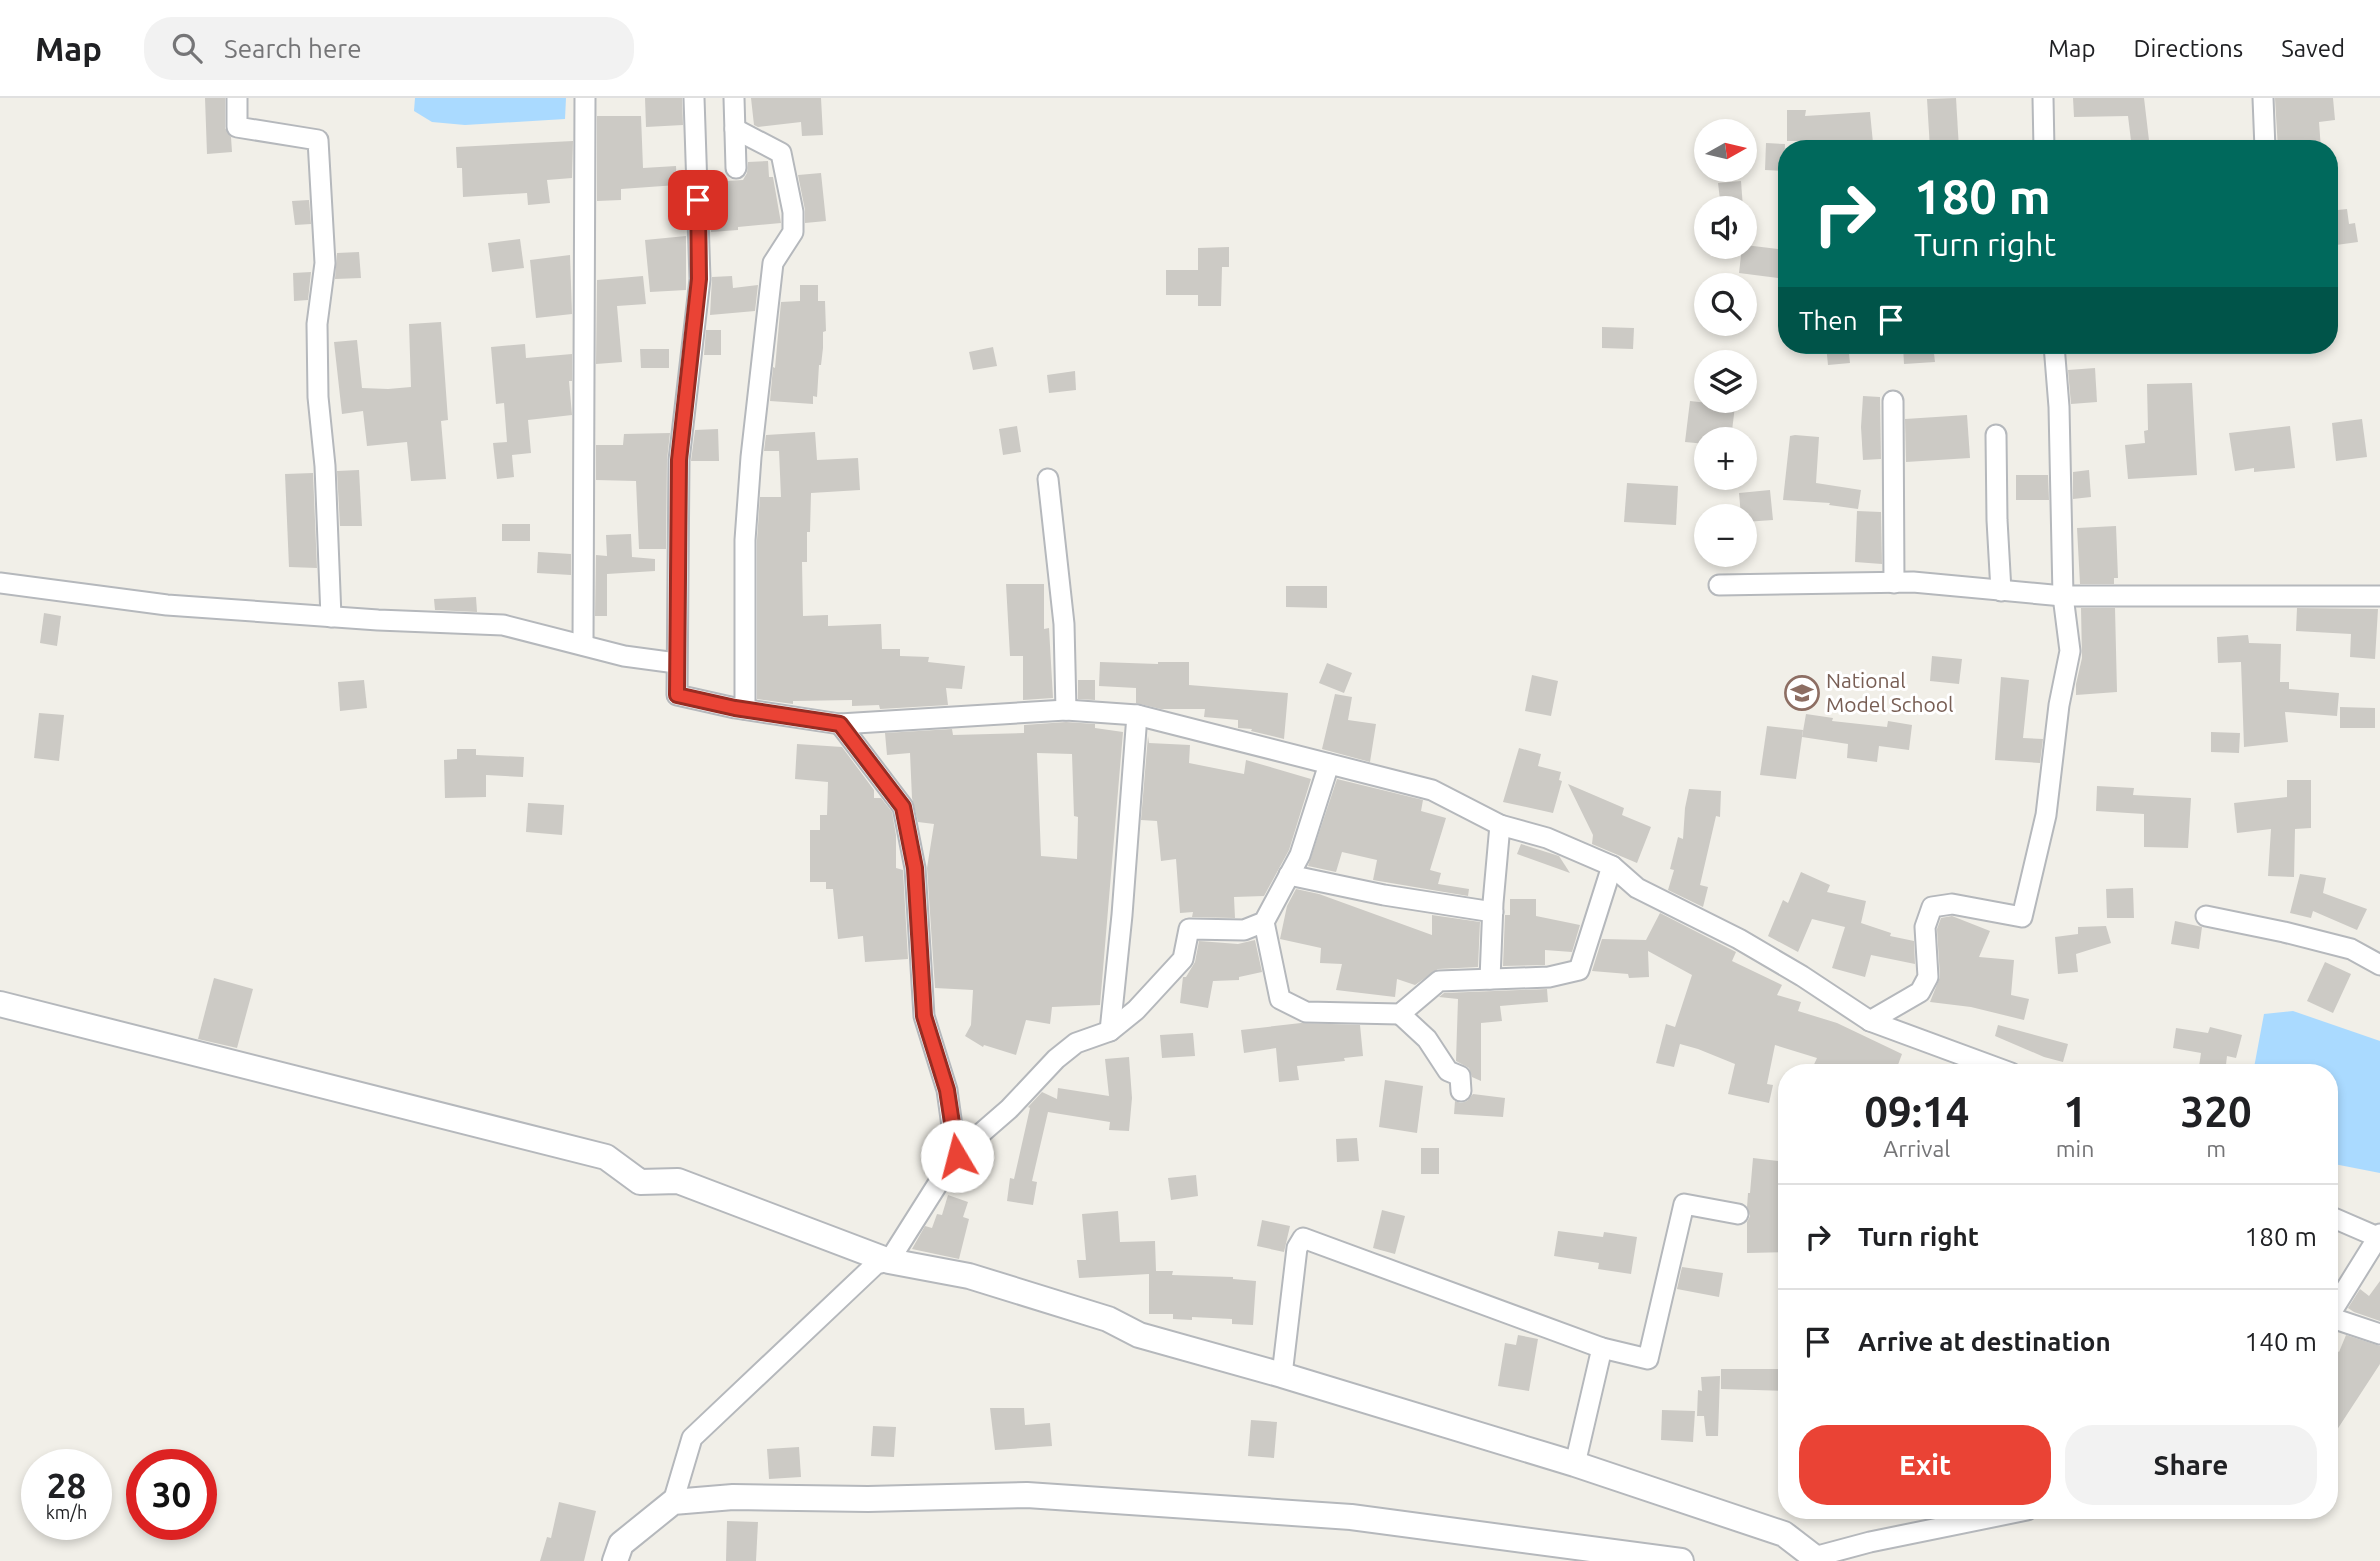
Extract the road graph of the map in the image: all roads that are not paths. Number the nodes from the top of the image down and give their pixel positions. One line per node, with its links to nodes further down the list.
1 (237, 98): 21 (street)
2 (585, 98): 22 (street)
3 (694, 98): 23 (street)
4 (734, 98): 7 (street)
5 (2043, 98): 8 (street)
6 (2263, 98): 9 (street)
7 (735, 129): 10 (street); 24 (street)
8 (2044, 140)
9 (2265, 140)
10 (736, 168)
11 (2055, 354): 19 (street)
12 (1893, 401): 16 (street)
13 (1996, 435): 18 (street)
14 (1048, 479): 25 (street)
15 (0, 583): 21 (street)
16 (1894, 583): 17 (street); 18 (street)
17 (1719, 584)
18 (2001, 591): 19 (street)
19 (2063, 596): 20 (street); 39 (street)
20 (2380, 596)
21 (331, 617): 22 (street)
22 (583, 645): 23 (street)
23 (676, 663): 24 (street)
24 (745, 709): 27 (street)
25 (1066, 710): 26 (street); 27 (street)
26 (1137, 715): 28 (street); 40 (street)
27 (840, 724): 43 (street)
28 (1329, 764): 29 (street); 31 (street)
29 (1500, 825): 30 (street); 32 (street)
30 (1612, 866): 36 (street); 39 (street)
31 (1289, 876): 32 (street); 34 (street)
32 (1493, 912): 36 (street)
33 (2206, 916): 35 (street)
34 (1264, 922): 38 (street); 40 (street)
35 (2380, 965)
36 (1490, 979): 38 (street)
37 (0, 1004): 47 (street)
38 (1399, 1014): 42 (street)
39 (1870, 1021): 41 (street)
40 (1111, 1031): 43 (street)
41 (1987, 1064)
42 (1461, 1091)
43 (957, 1156): 47 (street)
44 (1738, 1214): 51 (street)
45 (2338, 1220): 46 (street)
46 (2379, 1237): 48 (street)
47 (889, 1262): 52 (street); 54 (street)
48 (2338, 1303)
49 (2338, 1320): 50 (street)
50 (2380, 1334)
51 (1602, 1348): 52 (street); 53 (street)
52 (1282, 1375): 53 (street)
53 (1575, 1464): 56 (street)
54 (673, 1502): 57 (street); 58 (street)
55 (1983, 1519): 56 (street)
56 (1814, 1559)
57 (615, 1561)
58 (1681, 1561)

